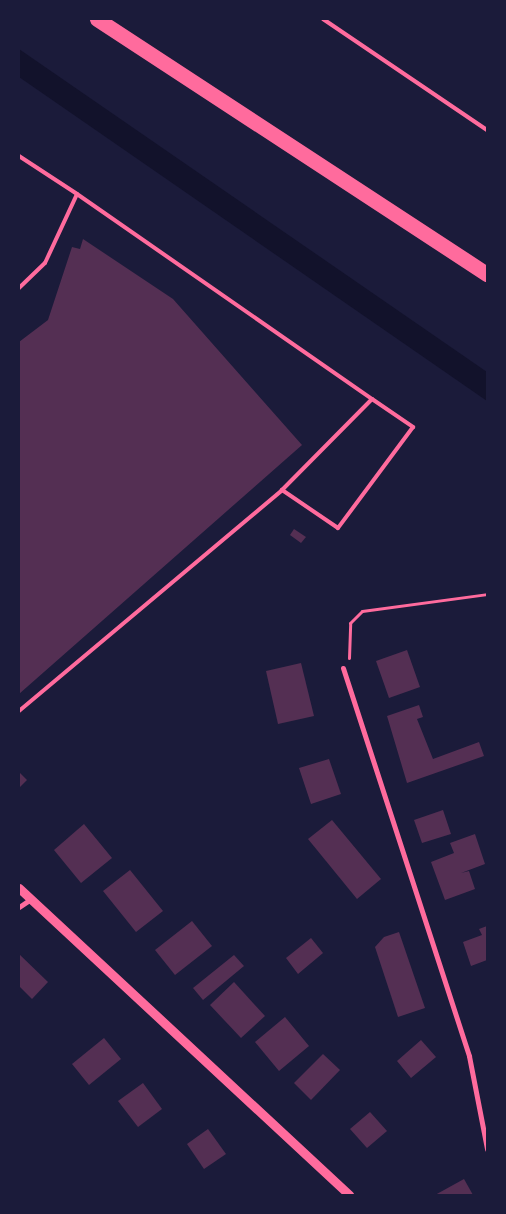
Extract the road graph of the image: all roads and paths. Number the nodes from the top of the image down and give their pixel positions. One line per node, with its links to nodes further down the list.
1 (97, 19): 6 (highway)
2 (323, 19): 3 (lane)
3 (487, 130)
4 (19, 156): 5 (lane)
5 (77, 194): 7 (lane); 8 (lane)
6 (487, 274)
7 (19, 288)
8 (372, 399): 9 (lane); 9 (lane)
9 (282, 490): 12 (lane)
10 (487, 594): 11 (path)
11 (343, 668): 16 (street)
12 (19, 711)
13 (19, 888): 14 (street)
14 (32, 899): 15 (street); 17 (street)
15 (19, 908)
16 (487, 1149)
17 (346, 1194)

